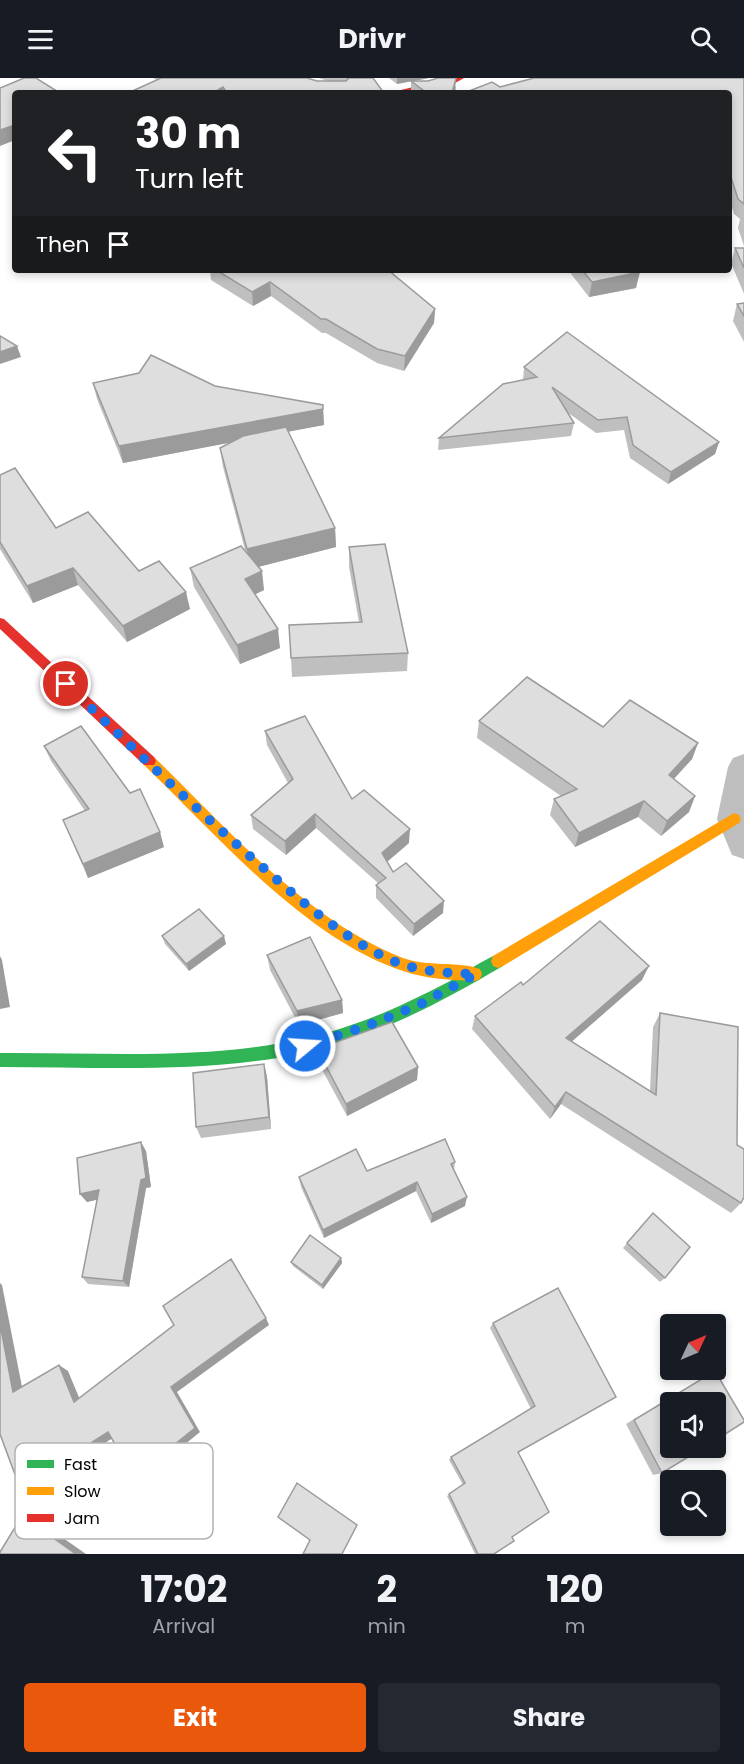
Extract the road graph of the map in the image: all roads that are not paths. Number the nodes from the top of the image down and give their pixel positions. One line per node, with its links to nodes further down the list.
1 (460, 78): 2 (street)
2 (410, 90)
3 (0, 622): 6 (street)
4 (744, 767): 5 (street)
5 (739, 832): 6 (street)
6 (476, 974): 7 (street)
7 (0, 1060)

